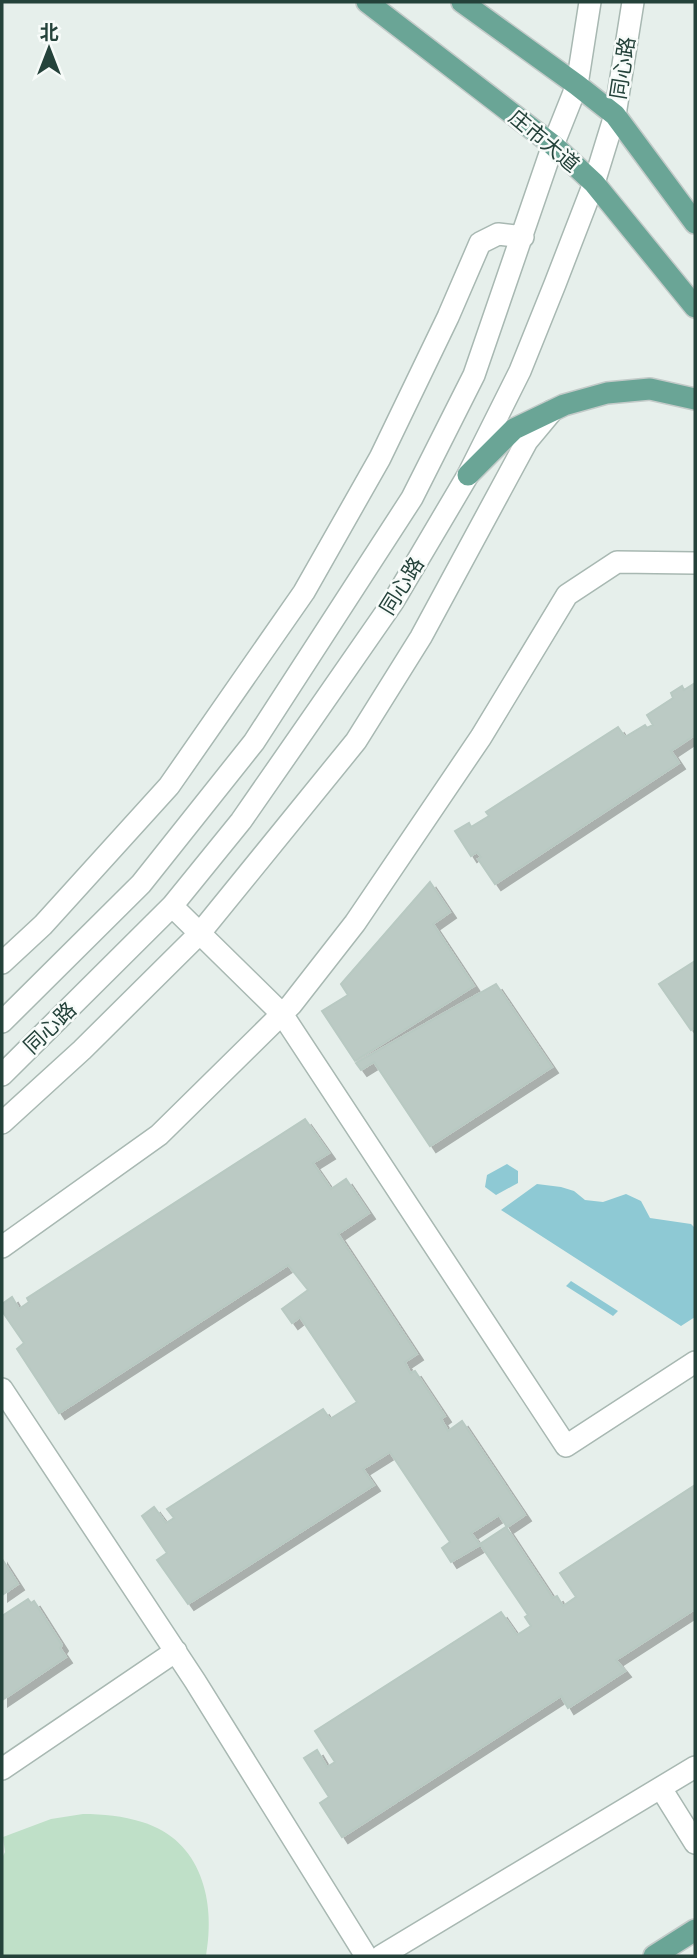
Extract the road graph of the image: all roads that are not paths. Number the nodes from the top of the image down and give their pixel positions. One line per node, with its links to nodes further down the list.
1 (367, 2): 7 (main road, 庄市大道)
2 (462, 2): 5 (main road)
3 (590, 2): 5 (street, 同心路)
4 (633, 2): 6 (street, 同心路)
5 (577, 85): 6 (main road); 7 (street, 同心路)
6 (615, 115): 8 (street, 同心路); 9 (main road)
7 (553, 145): 8 (main road, 庄市大道); 10 (street, 同心路)
8 (594, 183): 11 (main road, 庄市大道); 14 (street, 同心路)
9 (695, 223)
10 (523, 237): 18 (street); 20 (street, 同心路)
11 (695, 307)
12 (695, 399): 13 (main road)
13 (552, 411): 14 (main road); 17 (street)
14 (468, 475): 16 (street, 同心路)
15 (695, 563): 19 (street)
16 (172, 906): 17 (street); 21 (street, 同心路)
17 (200, 933): 19 (street); 22 (street)
18 (2, 963)
19 (282, 1014): 23 (street); 24 (street)
20 (2, 1022)
21 (2, 1075)
22 (2, 1123)
23 (2, 1247)
24 (695, 1363)
25 (2, 1389): 26 (street)
26 (176, 1651): 28 (street); 32 (street)
27 (695, 1767): 29 (street)
28 (2, 1769)
29 (662, 1790): 30 (street); 33 (street)
30 (695, 1843)
31 (695, 1930): 34 (main road)
32 (366, 1956)
33 (381, 1956)
34 (654, 1956)

